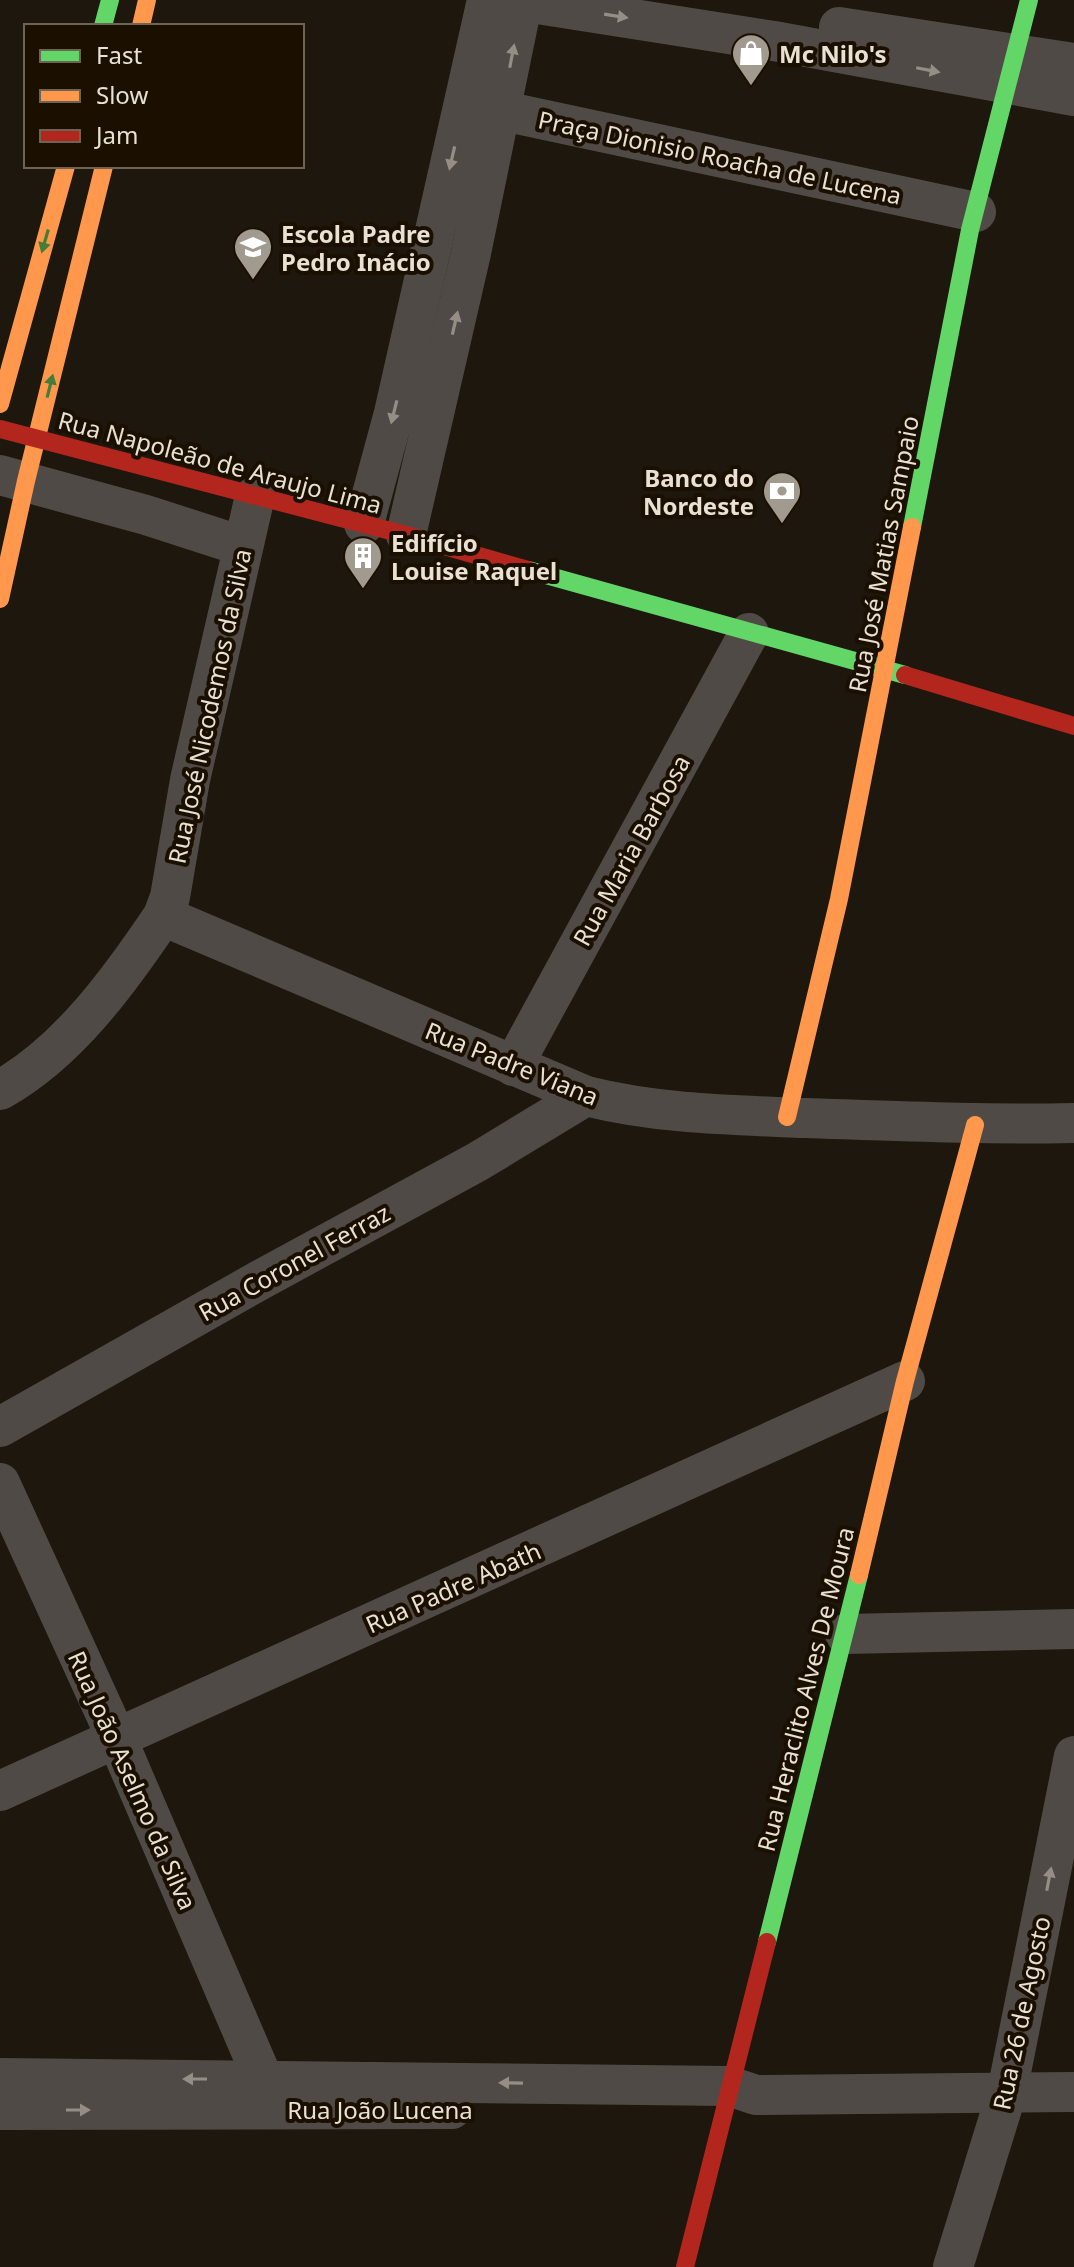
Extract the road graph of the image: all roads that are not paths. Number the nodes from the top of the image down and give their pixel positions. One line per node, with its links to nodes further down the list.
1 (110, 0): 6 (street)
2 (147, 0): 7 (street)
3 (511, 0): 9 (street, one-way to 9); 11 (street)
4 (677, 0): 9 (street)
5 (1029, 0): 9 (street, Rua José Matias Sampaio)
6 (104, 24)
7 (141, 24)
8 (1074, 63): 9 (street)
9 (1011, 69): 10 (street); 14 (street, Rua José Matias Sampaio)
10 (1074, 96)
11 (483, 107): 14 (street, Praça Dionisio Roacha de Lucena); 20 (street, one-way to 20); 21 (street, one-way to 11)
12 (65, 168): 15 (street, one-way to 15)
13 (104, 168): 17 (street, one-way to 13)
14 (976, 212): 25 (street, Rua José Matias Sampaio)
15 (0, 404)
16 (0, 429): 17 (street, Rua Napoleão de Araujo Lima)
17 (37, 438): 18 (street); 19 (street, Rua Napoleão de Araujo Lima)
18 (13, 478): 22 (street); 23 (street)
19 (255, 496): 20 (street, Rua Napoleão de Araujo Lima); 22 (street, Rua José Nicodemos da Silva)
20 (364, 524): 21 (street, Rua Napoleão de Araujo Lima)
21 (406, 535): 24 (street, Rua Napoleão de Araujo Lima)
22 (242, 546): 27 (street, Rua José Nicodemos da Silva)
23 (0, 599)
24 (749, 633): 25 (street, Rua Napoleão de Araujo Lima); 28 (street, Rua Maria Barbosa)
25 (886, 669): 26 (street, Rua Napoleão de Araujo Lima); 31 (street, Rua José Matias Sampaio)
26 (1072, 717)
27 (163, 916): 28 (street, Rua Padre Viana); 29 (street)
28 (513, 1066): 30 (street, Rua Padre Viana)
29 (0, 1090)
30 (586, 1096): 31 (street, Rua Padre Viana); 35 (street, Rua Coronel Ferraz)
31 (787, 1117): 33 (street, Rua Padre Viana)
32 (1074, 1123): 33 (street, Rua Padre Viana)
33 (975, 1125): 34 (street, Rua Heraclito Alves De Moura)
34 (905, 1381): 38 (street, Rua Heraclito Alves De Moura); 39 (street, Rua Padre Abath)
35 (0, 1427)
36 (0, 1483): 39 (street, Rua João Aselmo da Silva)
37 (1074, 1629): 38 (street)
38 (845, 1634): 46 (street, Rua Heraclito Alves De Moura)
39 (117, 1739): 41 (street, Rua Padre Abath); 45 (street, Rua João Aselmo da Silva)
40 (1074, 1756): 43 (street, Rua 26 de Agosto, one-way to 40)
41 (0, 1791)
42 (0, 2078): 45 (street, Rua João Lucena, one-way to 42)
43 (1007, 2092): 44 (street, Rua João Lucena); 46 (street, Rua João Lucena); 49 (street, Rua 26 de Agosto)
44 (1074, 2092)
45 (266, 2094): 46 (street, Rua João Lucena); 47 (street, Rua João Lucena, one-way to 45)
46 (736, 2096): 48 (street, Rua Heraclito Alves De Moura)
47 (0, 2110)
48 (685, 2267)
49 (953, 2267)

